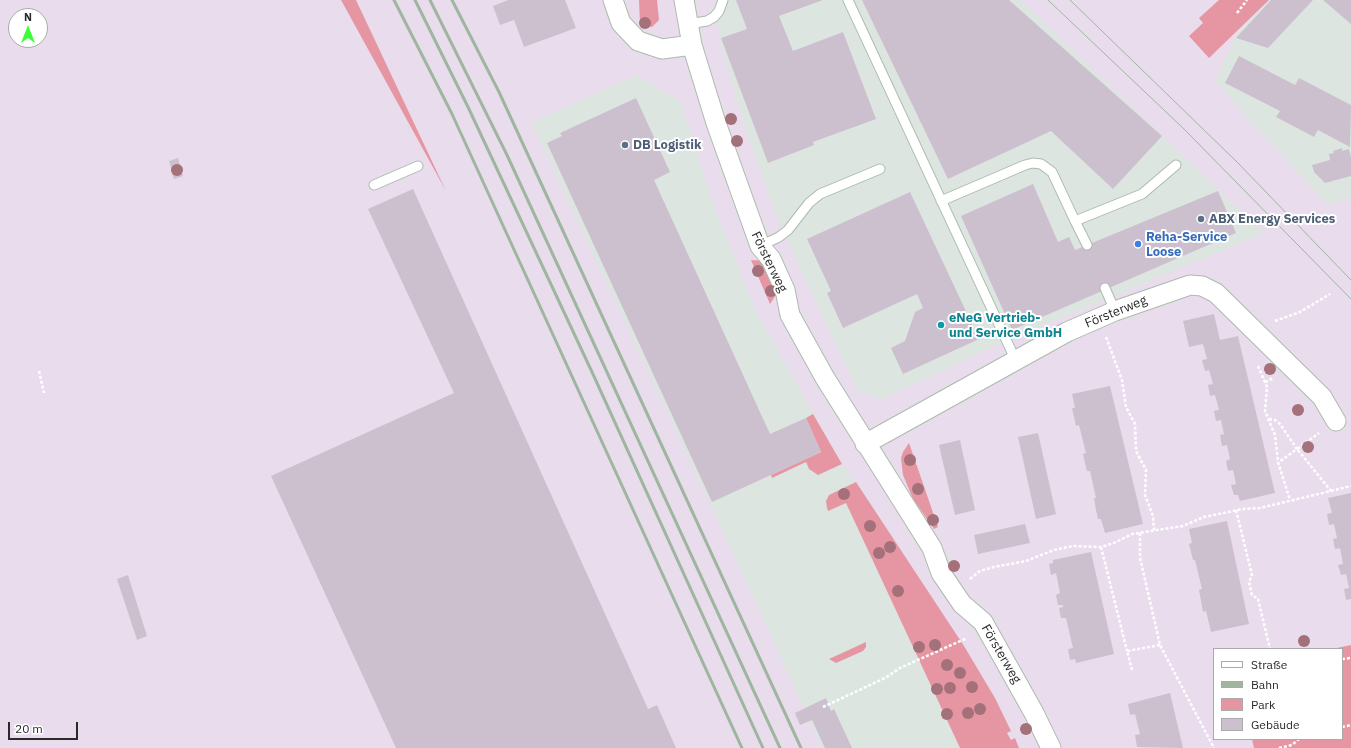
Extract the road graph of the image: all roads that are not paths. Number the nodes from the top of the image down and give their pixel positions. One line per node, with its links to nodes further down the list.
1 (613, 0): 6 (street)
2 (684, 0): 5 (street, Försterweg)
3 (723, 0): 5 (lane)
4 (848, 0): 11 (lane)
5 (688, 24): 6 (street, Försterweg)
6 (692, 46): 14 (street, Försterweg)
7 (1176, 165): 12 (lane)
8 (418, 166): 10 (lane)
9 (880, 169): 14 (lane)
10 (374, 185)
11 (941, 202): 12 (lane); 17 (lane)
12 (1075, 222): 13 (lane)
13 (1087, 245)
14 (760, 246): 19 (street, Försterweg)
15 (1106, 288): 16 (lane)
16 (1107, 315): 17 (street, Försterweg); 18 (street, Försterweg)
17 (1016, 361): 19 (street, Försterweg)
18 (1336, 421)
19 (865, 444): 20 (street, Försterweg)
20 (1051, 748)

